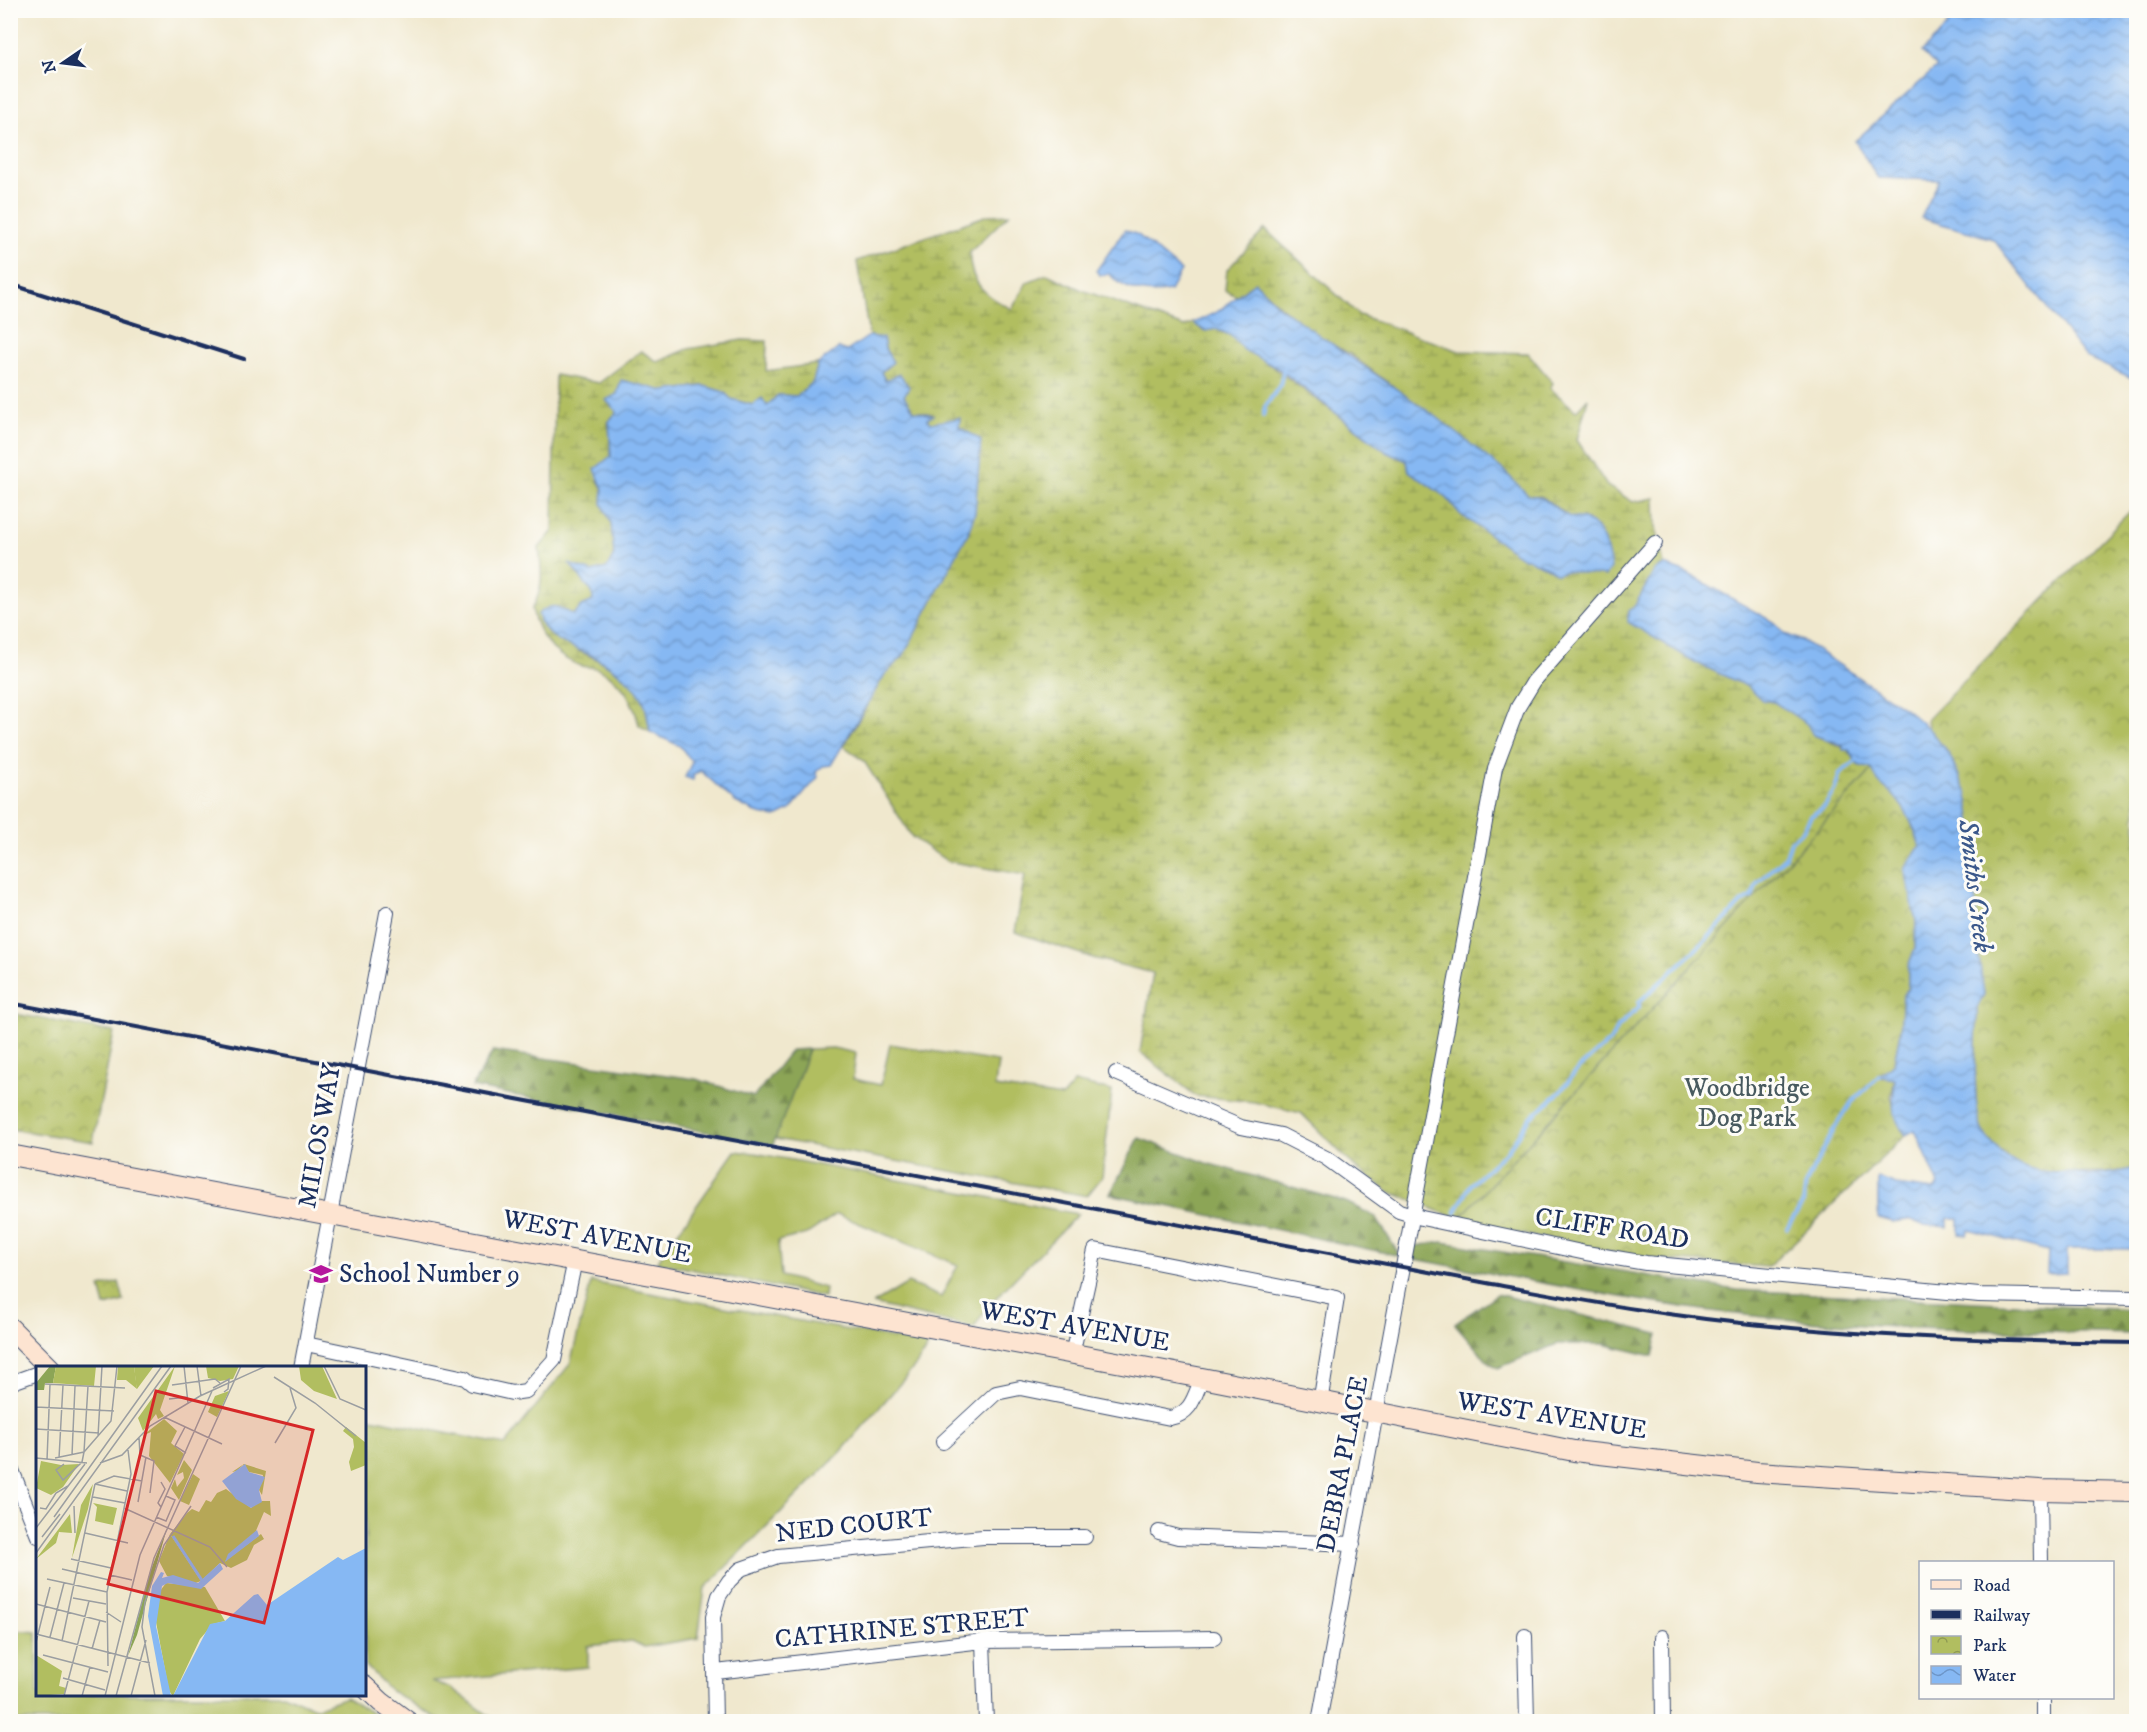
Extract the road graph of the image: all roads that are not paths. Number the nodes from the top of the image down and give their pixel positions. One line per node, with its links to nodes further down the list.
1 (1655, 543): 6 (street, DEBRA PLACE)
2 (387, 913): 5 (street, MILOS WAY)
3 (1116, 1073): 6 (street, CLIFF ROAD)
4 (10, 1155): 5 (street, WEST AVENUE)
5 (330, 1213): 7 (street, WEST AVENUE); 10 (street, MILOS WAY)
6 (1412, 1215): 8 (street, CLIFF ROAD); 18 (street, DEBRA PLACE)
7 (575, 1260): 10 (street); 11 (street, WEST AVENUE)
8 (2136, 1298)
9 (10, 1328): 12 (street)
10 (306, 1344): 13 (street, MILOS WAY)
11 (1072, 1355): 15 (street, WEST AVENUE); 17 (street)
12 (48, 1366)
13 (301, 1366)
14 (36, 1374): 16 (street)
15 (1202, 1378): 17 (street, WEST AVENUE); 19 (street)
16 (10, 1383)
17 (1320, 1403): 18 (street, WEST AVENUE)
18 (1378, 1413): 21 (street, WEST AVENUE); 26 (street, DEBRA PLACE)
19 (943, 1442)
20 (10, 1465): 23 (street)
21 (2040, 1490): 22 (street, WEST AVENUE); 27 (street)
22 (2136, 1492)
23 (36, 1531)
24 (1159, 1532): 26 (street)
25 (1085, 1537): 32 (street, NED COURT)
26 (1353, 1544): 38 (street, DEBRA PLACE)
27 (2041, 1561)
28 (1525, 1636): 39 (street)
29 (1662, 1637): 40 (street)
30 (1214, 1638): 31 (street, CATHRINE STREET)
31 (983, 1641): 32 (street, CATHRINE STREET); 37 (street)
32 (716, 1672): 36 (street)
33 (366, 1688): 35 (street)
34 (2043, 1699): 41 (street)
35 (408, 1722)
36 (715, 1722)
37 (986, 1722)
38 (1319, 1722)
39 (1527, 1722)
40 (1664, 1722)
41 (2043, 1722)

